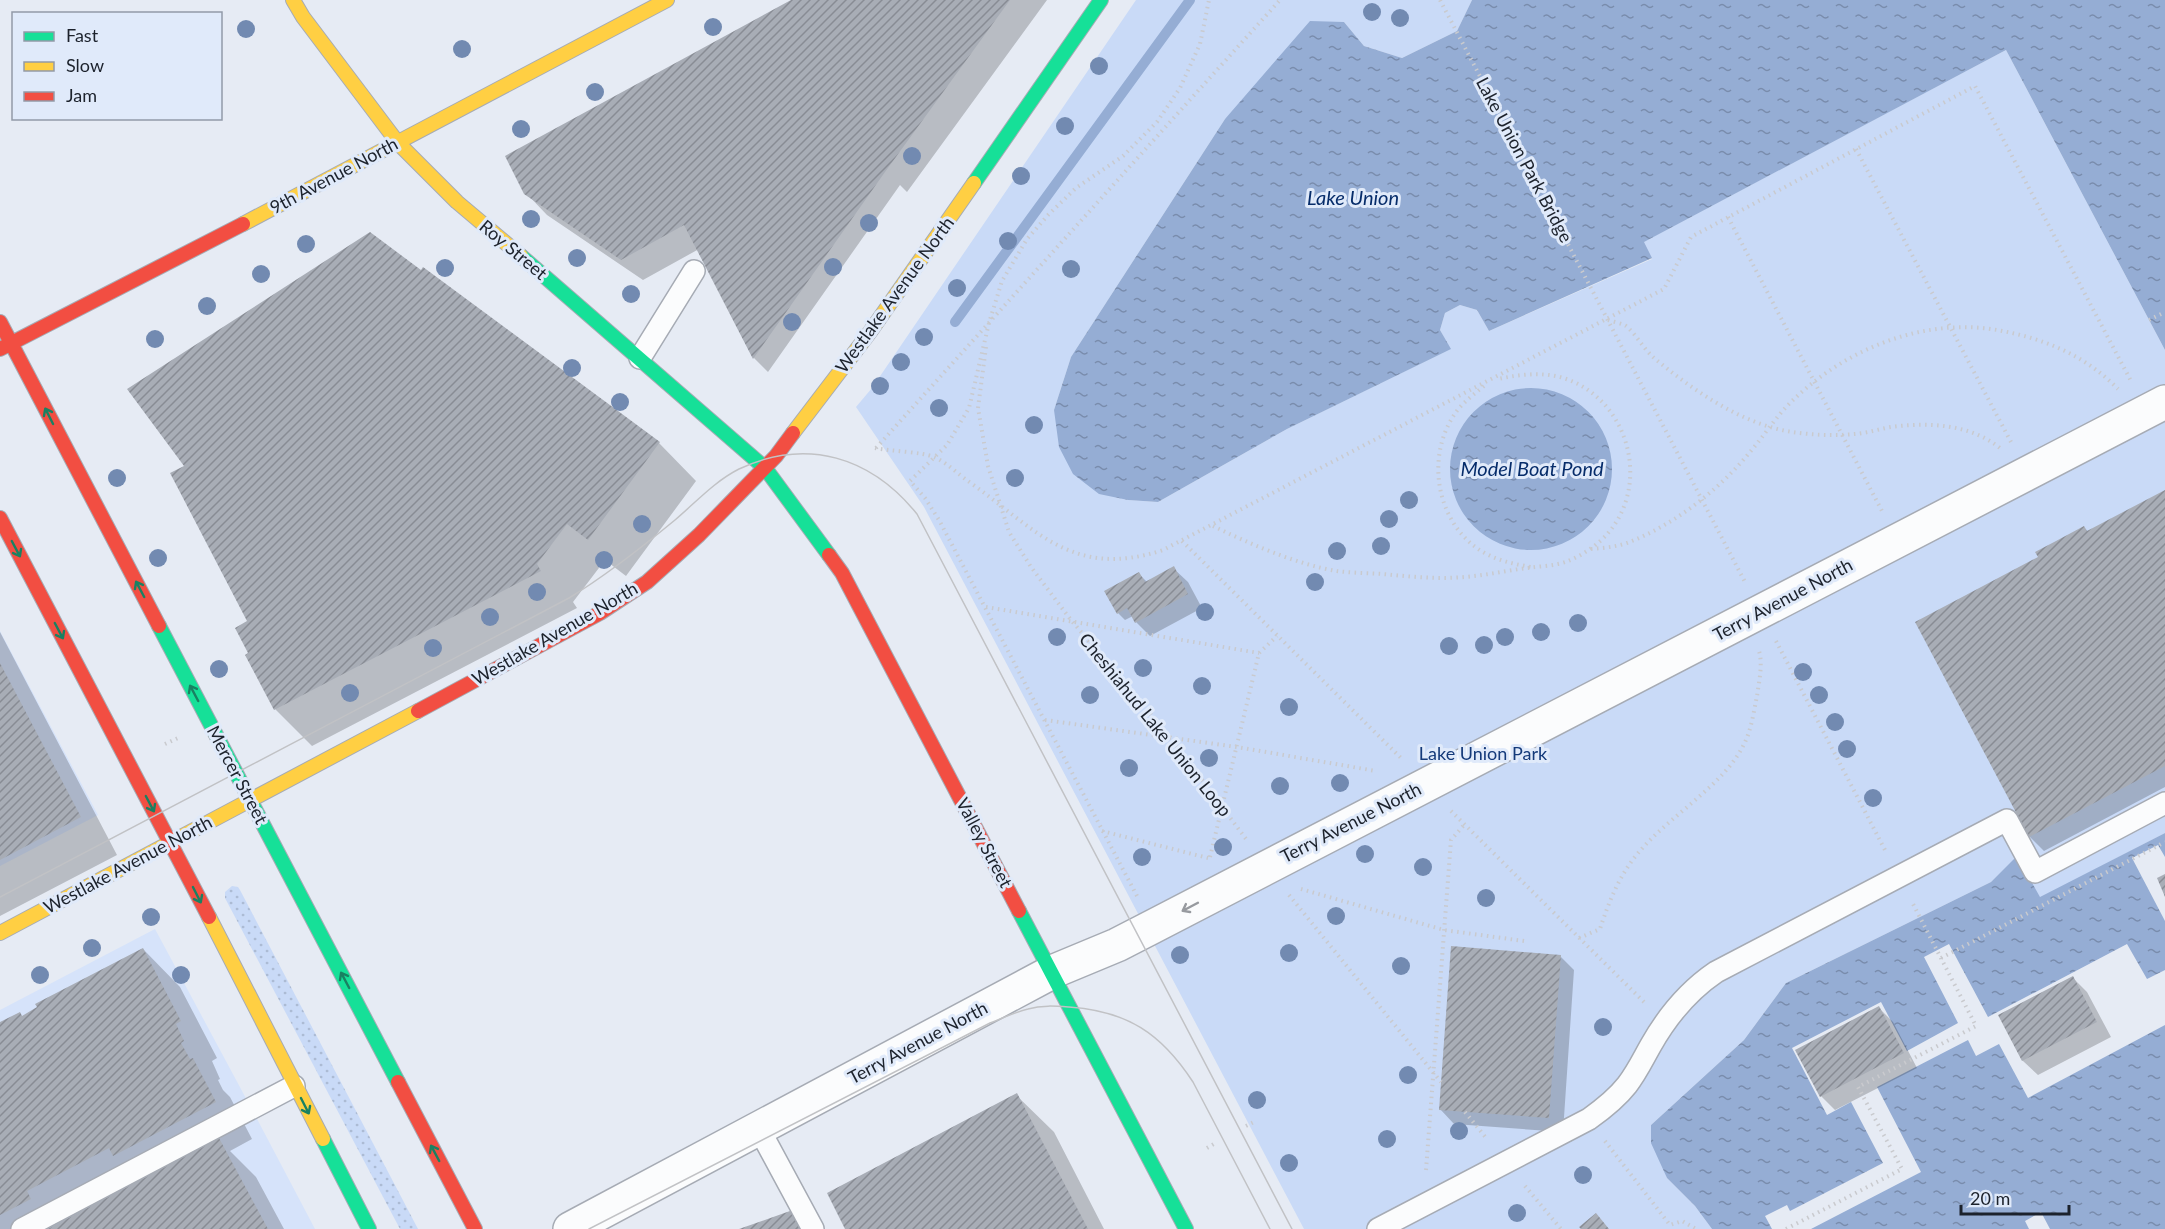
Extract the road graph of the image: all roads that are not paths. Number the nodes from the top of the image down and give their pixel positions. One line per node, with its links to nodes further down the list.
1 (293, 0): 4 (main road, Roy Street)
2 (667, 0): 4 (main road, 9th Avenue North)
3 (1101, 0): 10 (main road, Westlake Avenue North)
4 (398, 143): 7 (main road, 9th Avenue North); 8 (main road, Roy Street)
5 (694, 271): 8 (lane)
6 (0, 322): 7 (main road, Mercer Street)
7 (6, 346): 12 (main road, Mercer Street, one-way to 7)
8 (640, 358): 10 (main road, Roy Street)
9 (2156, 406): 16 (street, Terry Avenue North, one-way to 16)
10 (765, 468): 12 (main road, Westlake Avenue North); 16 (main road, Valley Street)
11 (0, 518): 14 (main road, one-way to 14)
12 (250, 800): 14 (main road, Westlake Avenue North); 21 (main road, Mercer Street, one-way to 12)
13 (2165, 803): 25 (lane)
14 (171, 843): 15 (main road, Westlake Avenue North); 17 (main road, one-way to 17)
15 (0, 933)
16 (1052, 972): 18 (street, Terry Avenue North); 24 (main road, Valley Street)
17 (294, 1086): 19 (lane); 20 (main road, one-way to 20)
18 (758, 1127): 22 (street, Terry Avenue North); 23 (lane)
19 (22, 1229)
20 (369, 1229)
21 (475, 1229)
22 (570, 1229)
23 (813, 1229)
24 (1186, 1229)
25 (1378, 1229)

